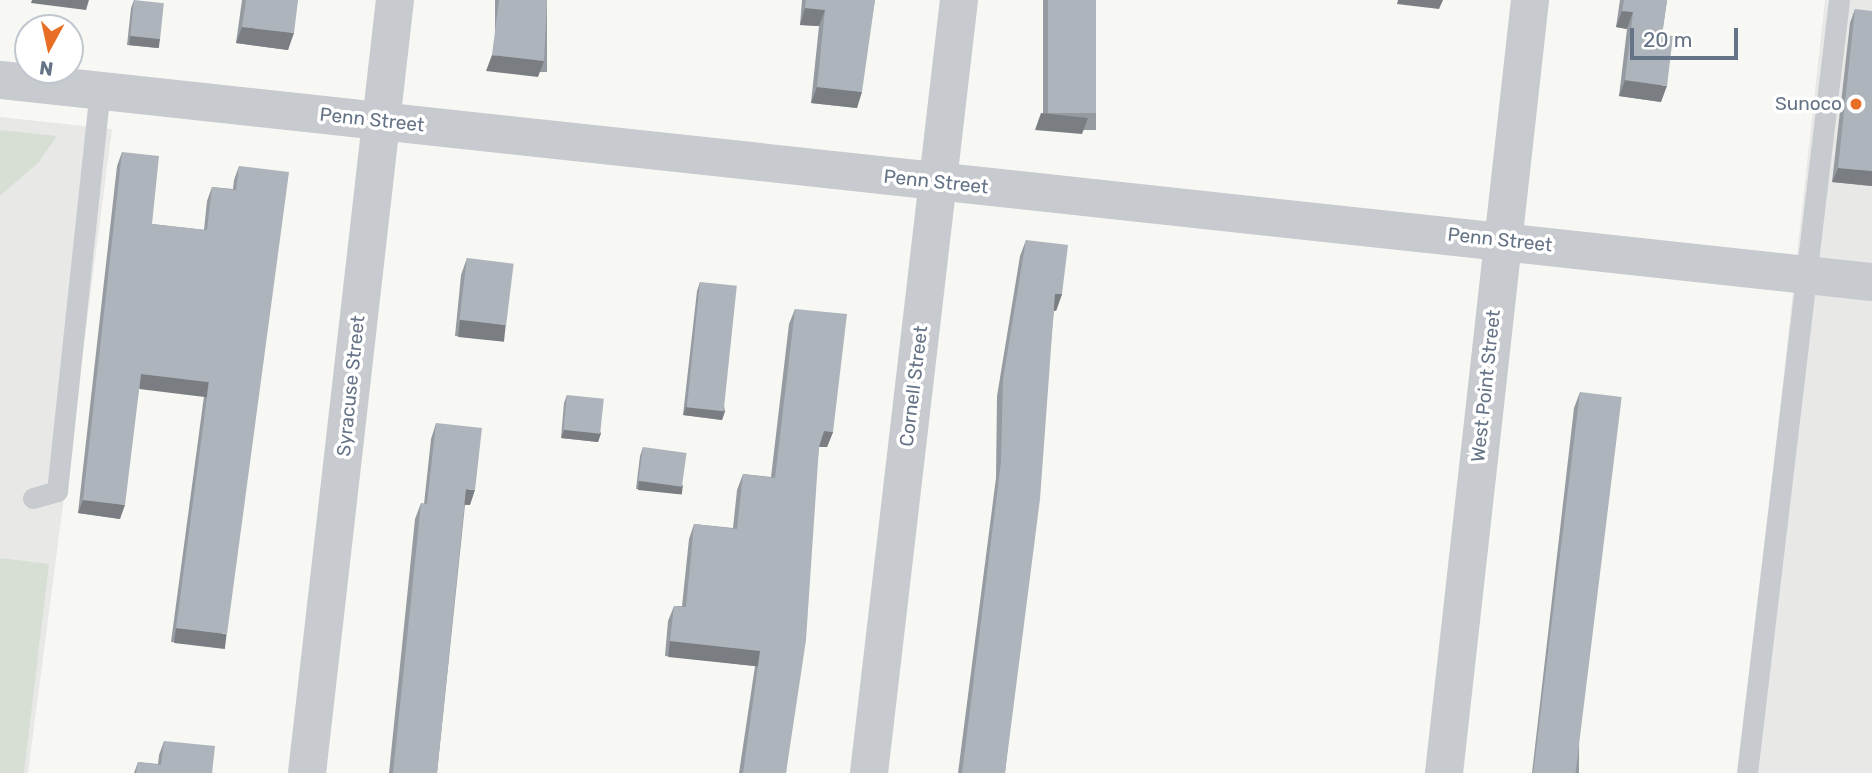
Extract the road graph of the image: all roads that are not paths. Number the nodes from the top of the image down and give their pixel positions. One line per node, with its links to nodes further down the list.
1 (395, 0): 7 (street, Syracuse Street)
2 (959, 0): 8 (street, Cornell Street)
3 (1530, 0): 9 (street, West Point Street)
4 (1839, 0): 10 (lane)
5 (0, 79): 6 (street, Penn Street)
6 (100, 90): 7 (street, Penn Street); 12 (lane)
7 (381, 121): 8 (street, Penn Street); 13 (street, Syracuse Street)
8 (937, 182): 9 (street, Penn Street); 14 (street, Cornell Street)
9 (1502, 240): 10 (street, Penn Street); 15 (street, West Point Street)
10 (1808, 275): 11 (street, Penn Street); 16 (lane)
11 (1872, 282)
12 (33, 498)
13 (307, 773)
14 (869, 773)
15 (1444, 773)
16 (1747, 773)

